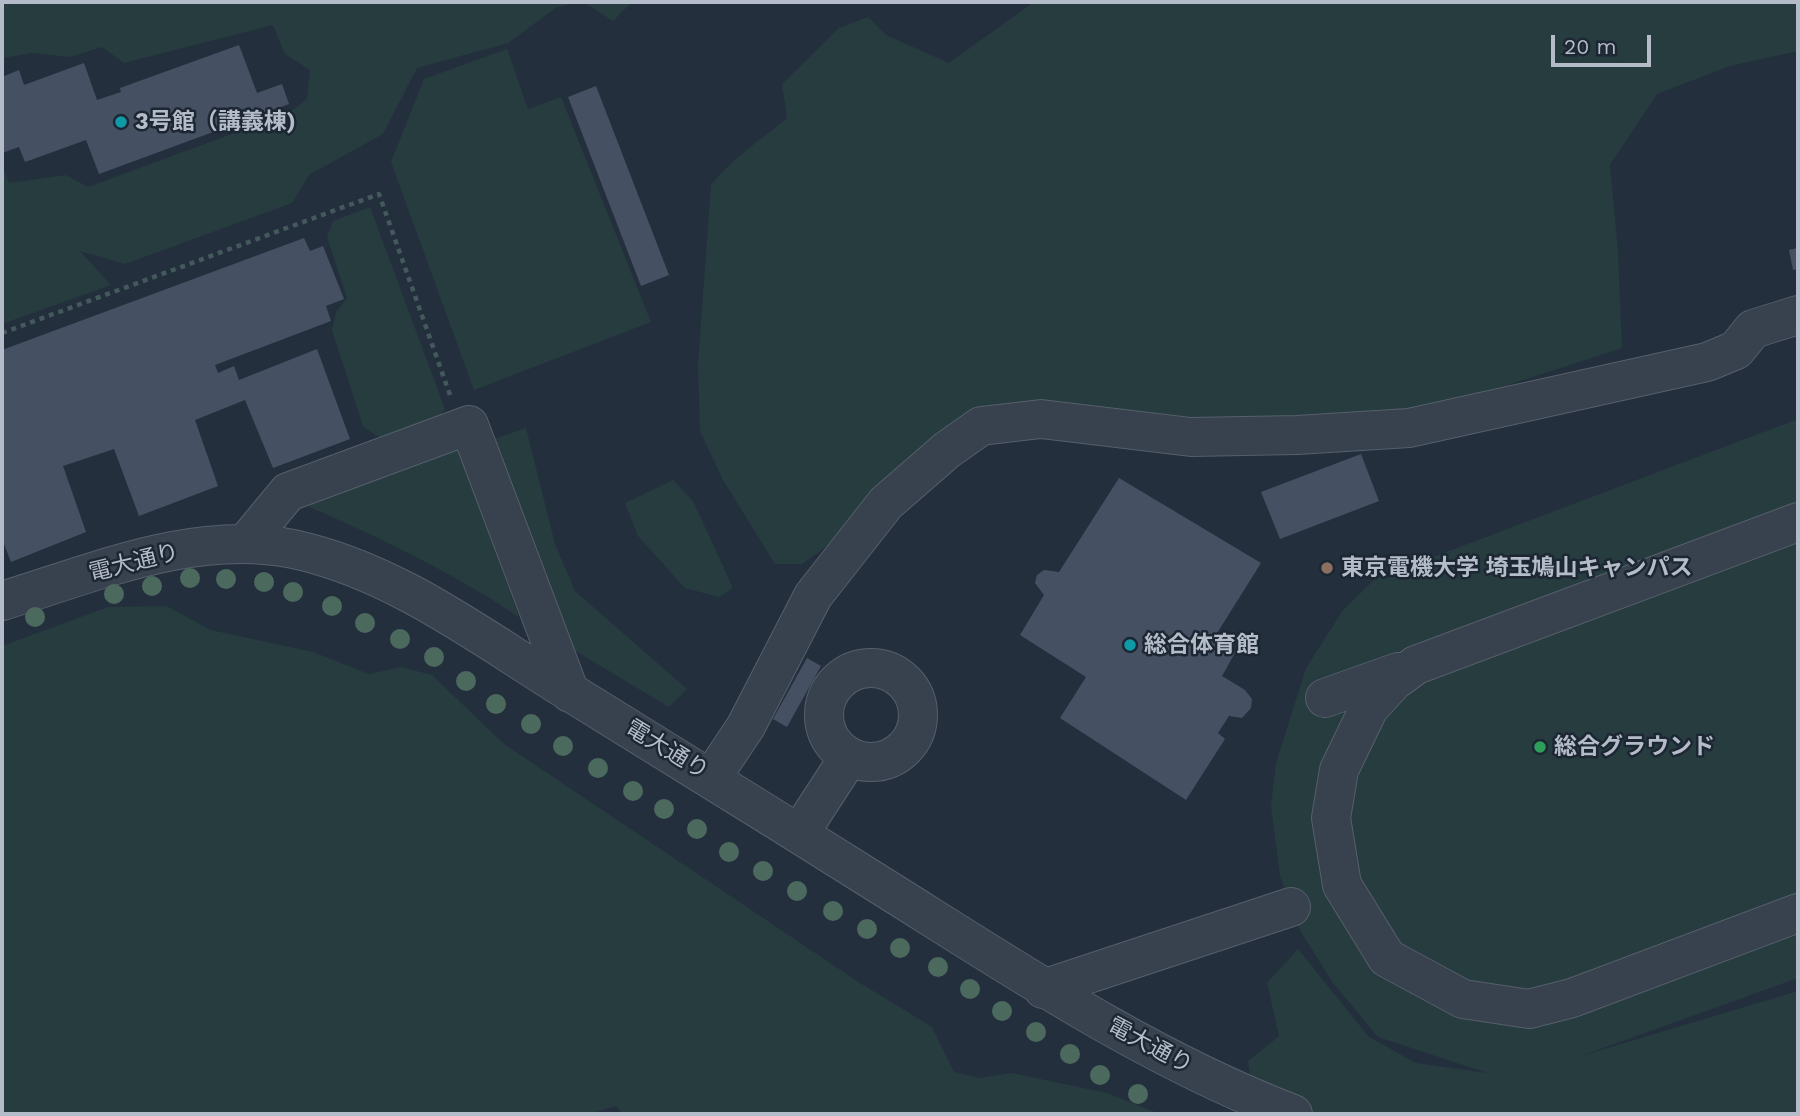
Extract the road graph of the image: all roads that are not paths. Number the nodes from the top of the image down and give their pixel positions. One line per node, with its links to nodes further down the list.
1 (1798, 315): 9 (street)
2 (1798, 522): 5 (street)
3 (245, 544): 4 (street, 電大通り); 6 (street, 電大通り); 6 (street)
4 (2, 601)
5 (1416, 665): 7 (street); 12 (street)
6 (570, 693): 9 (street, 電大通り)
7 (1325, 698)
8 (849, 757): 10 (street)
9 (712, 777): 10 (street, 電大通り)
10 (799, 834): 13 (street, 電大通り)
11 (1291, 907): 13 (street)
12 (1798, 913)
13 (1043, 989): 14 (street, 電大通り)
14 (1293, 1114)

